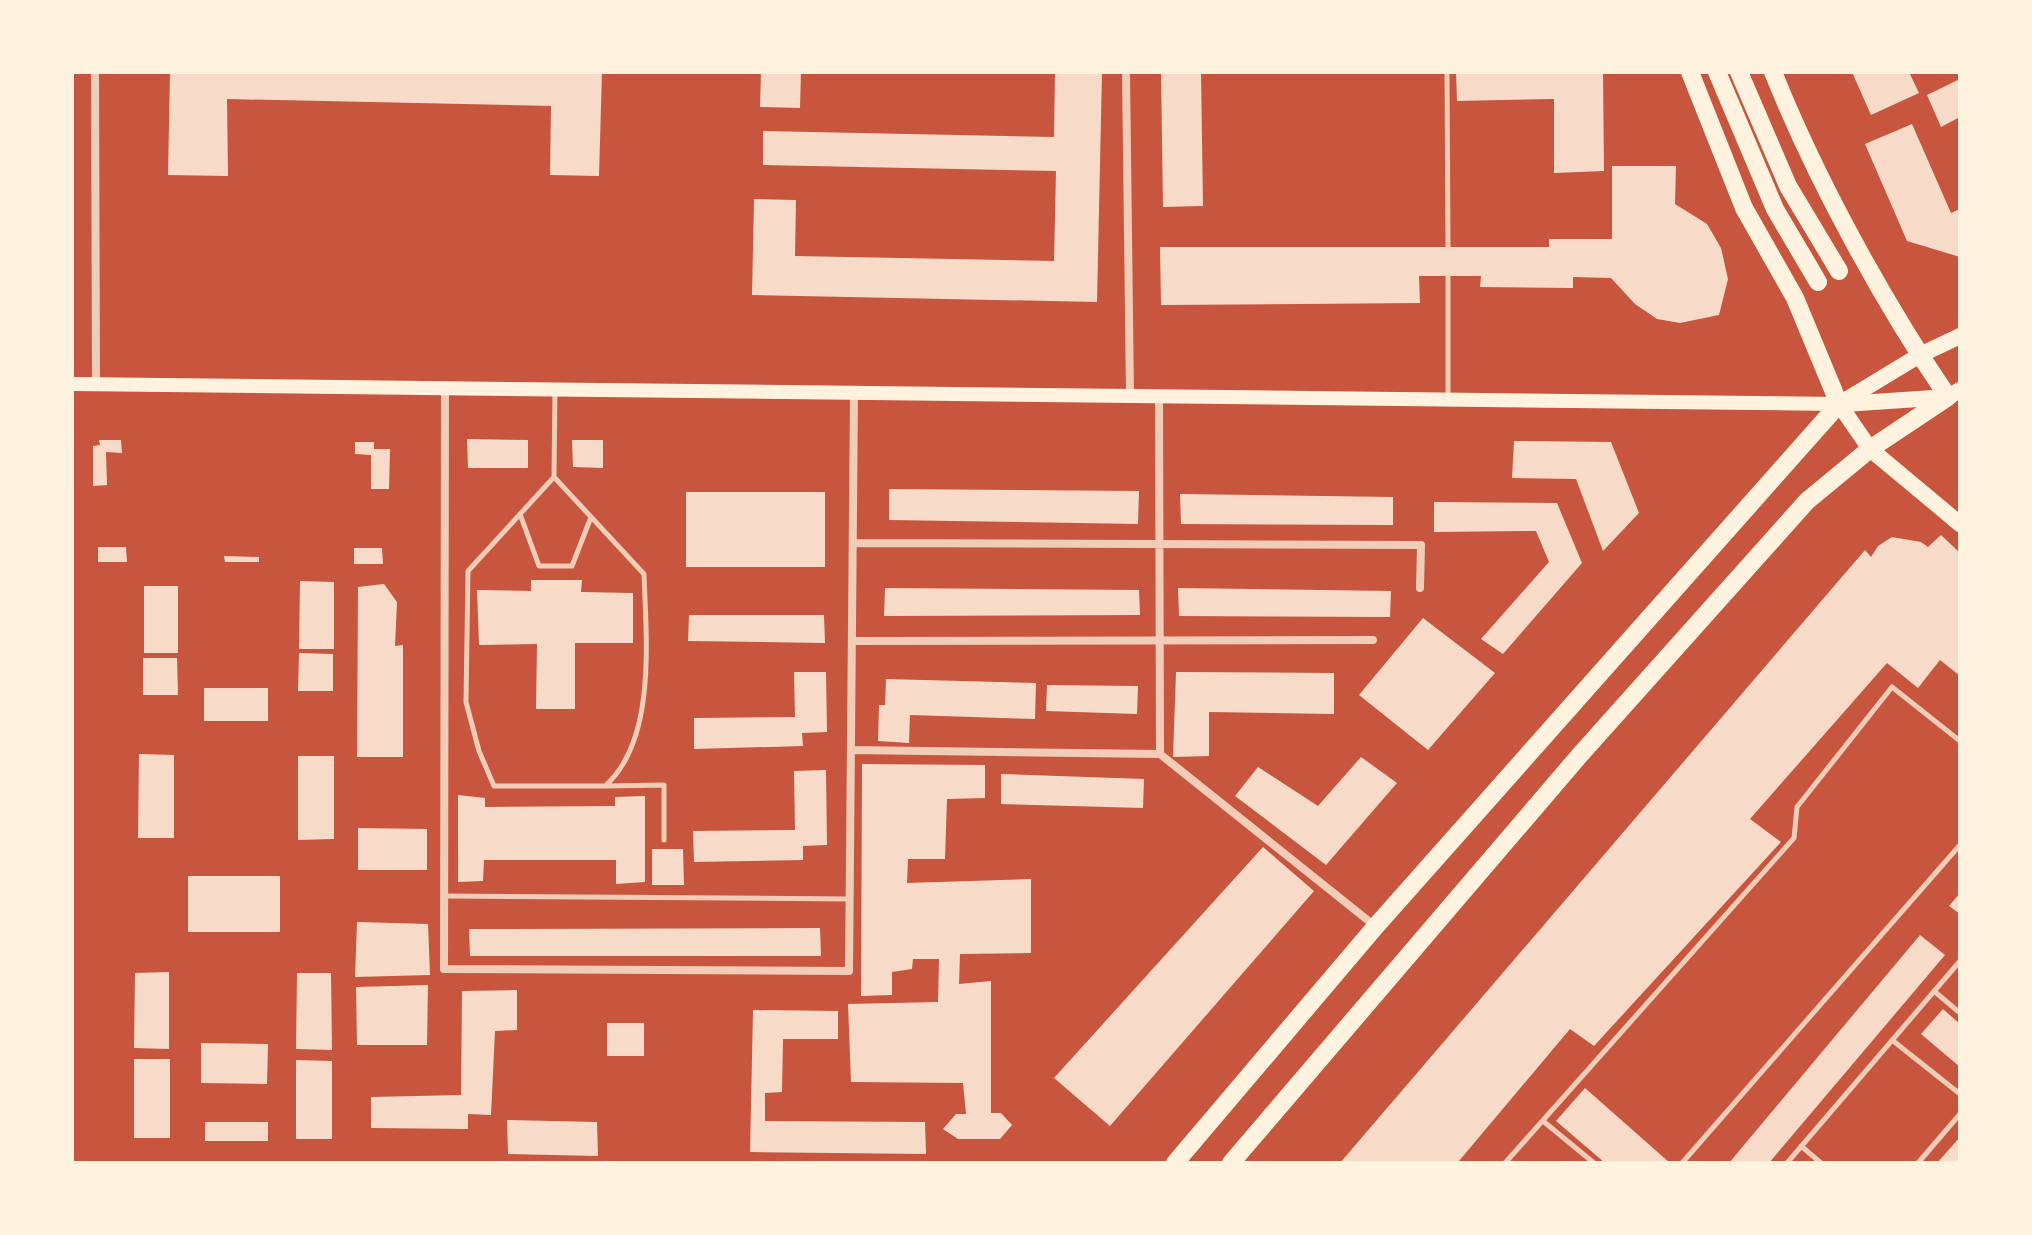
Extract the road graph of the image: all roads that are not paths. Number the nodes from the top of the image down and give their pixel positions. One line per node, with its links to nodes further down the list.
1 (95, 72): 15 (street)
2 (1126, 72): 19 (street)
3 (1447, 72): 8 (lane)
4 (1690, 72): 23 (highway)
5 (1717, 72): 11 (highway)
6 (1739, 72): 9 (highway)
7 (1773, 72): 13 (highway)
8 (1448, 247)
9 (1839, 271)
10 (1448, 277): 22 (lane)
11 (1818, 282)
12 (1960, 336): 13 (main road)
13 (1920, 355): 21 (highway); 23 (main road)
14 (72, 384): 15 (main road)
15 (96, 384): 16 (main road)
16 (445, 388): 17 (main road); 41 (street)
17 (555, 389): 18 (main road); 25 (lane)
18 (854, 393): 19 (main road); 29 (street)
19 (1130, 396): 20 (main road)
20 (1159, 396): 22 (main road); 30 (street)
21 (1956, 398): 23 (main road); 24 (highway)
22 (1448, 400): 23 (main road)
23 (1839, 404): 24 (main road); 43 (highway)
24 (1870, 449): 28 (main road); 53 (highway)
25 (554, 477): 26 (lane); 27 (lane)
26 (520, 514): 27 (lane); 38 (lane)
27 (591, 517): 38 (lane)
28 (1960, 524)
29 (853, 543): 30 (street); 33 (street)
30 (1160, 545): 31 (street); 34 (street)
31 (1420, 588)
32 (1373, 640): 34 (street)
33 (852, 641): 34 (street); 36 (street)
34 (1160, 641): 37 (street)
35 (1960, 741): 50 (lane)
36 (851, 750): 37 (street); 42 (street)
37 (1160, 754): 43 (street)
38 (605, 786): 39 (lane)
39 (664, 840)
40 (1960, 845): 56 (lane)
41 (445, 896): 42 (lane); 42 (street)
42 (850, 899)
43 (1376, 926): 52 (highway)
44 (1960, 961): 45 (lane)
45 (1934, 991): 46 (lane); 47 (lane)
46 (1960, 1013)
47 (1892, 1040): 48 (lane); 51 (lane)
48 (1960, 1094)
49 (1960, 1114): 59 (lane)
50 (1543, 1121): 54 (lane); 55 (lane)
51 (1801, 1146): 57 (lane); 58 (lane)
52 (1175, 1163)
53 (1231, 1163)
54 (1505, 1163)
55 (1594, 1163)
56 (1682, 1163)
57 (1787, 1163)
58 (1821, 1163)
59 (1918, 1163)

